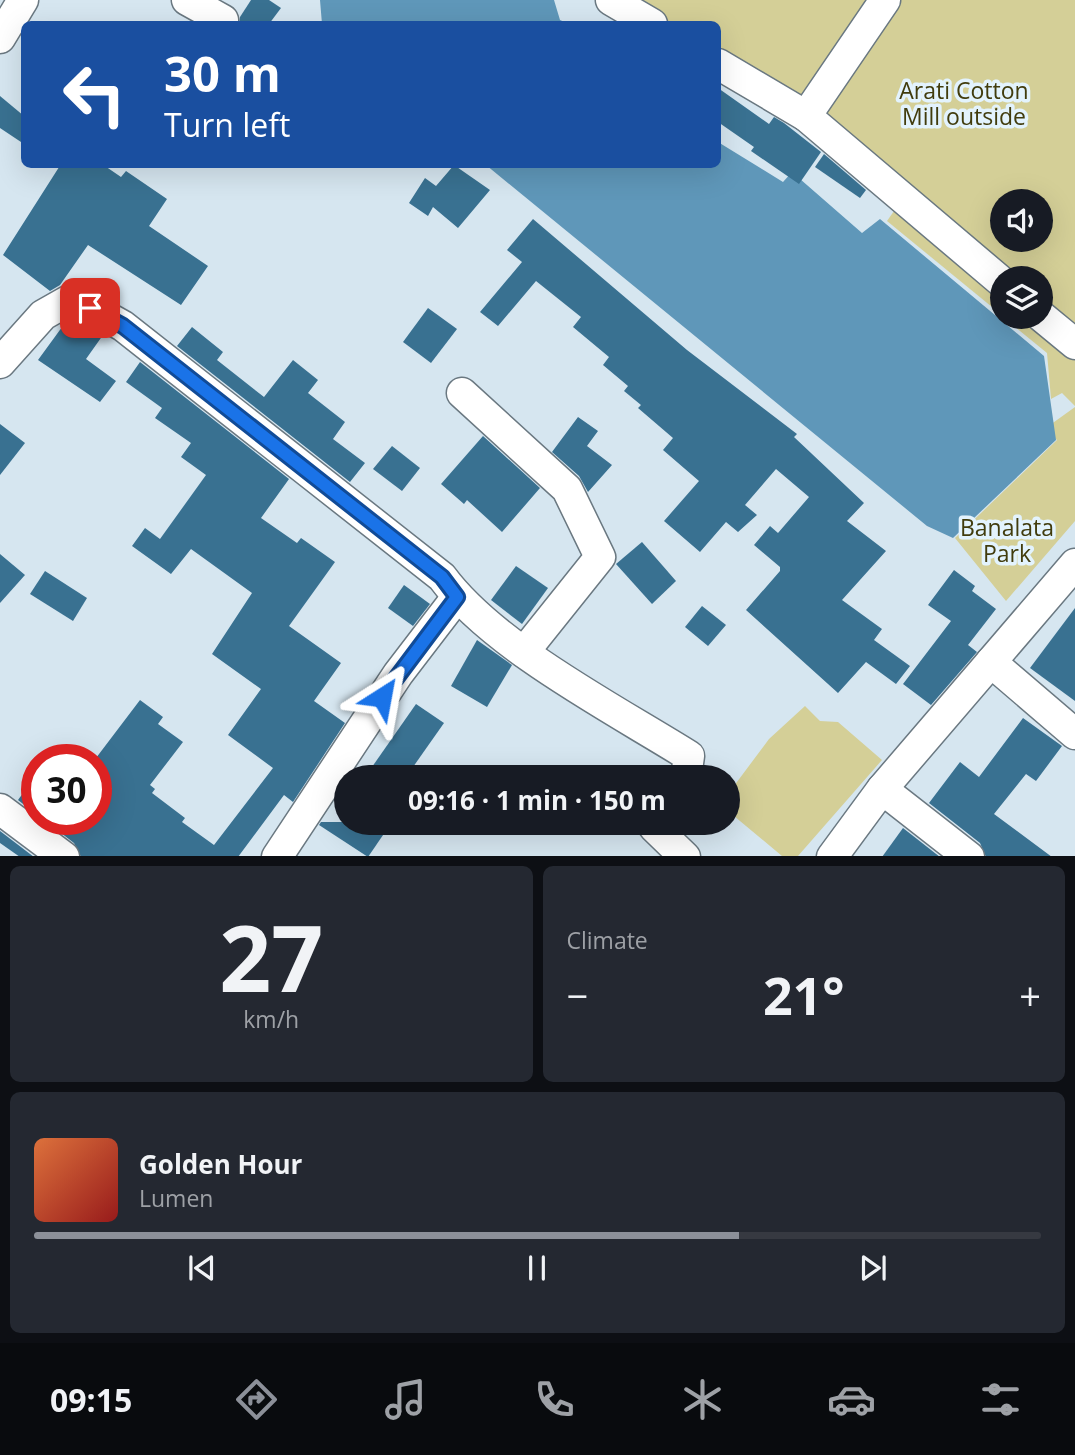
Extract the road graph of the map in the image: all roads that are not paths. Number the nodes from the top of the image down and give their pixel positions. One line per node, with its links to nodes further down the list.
1 (23, 0): 7 (street)
2 (187, 0): 5 (street)
3 (611, 0): 6 (street)
4 (885, 0): 9 (street)
5 (223, 20)
6 (647, 21)
7 (2, 28)
8 (721, 66): 9 (street)
9 (806, 116): 10 (street)
10 (990, 272)
11 (1053, 326): 12 (street)
12 (1075, 344)
13 (0, 363): 16 (street)
14 (461, 393): 17 (street)
15 (1075, 564): 18 (street)
16 (457, 597): 17 (street); 25 (street)
17 (524, 652): 20 (street)
18 (991, 662): 19 (street); 21 (street)
19 (1075, 734)
20 (688, 765)
21 (882, 789): 27 (street); 28 (street)
22 (0, 809): 24 (street)
23 (663, 835): 26 (street)
24 (64, 856)
25 (277, 856)
26 (685, 856)
27 (831, 856)
28 (969, 856)

